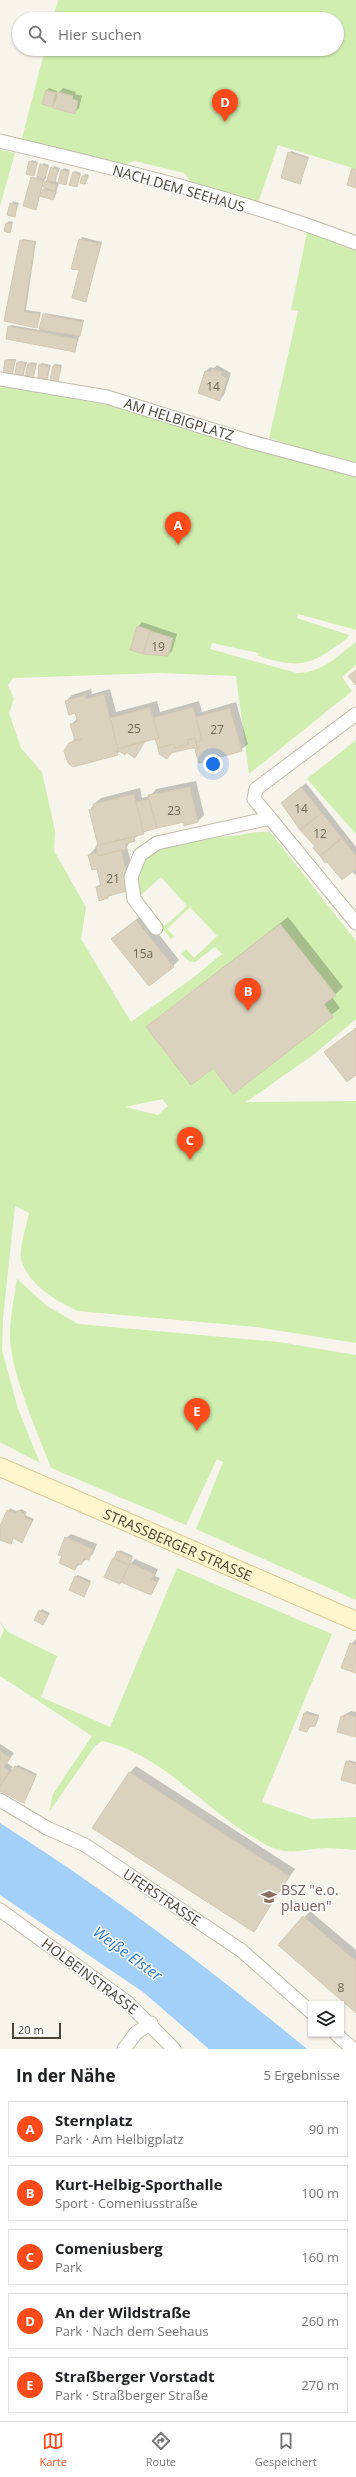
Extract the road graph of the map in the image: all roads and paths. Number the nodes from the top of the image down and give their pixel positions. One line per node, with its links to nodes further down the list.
1 (0, 141): 2 (street, NACH DEM SEEHAUS)
2 (356, 243)
3 (0, 379): 4 (street, AM HELBIGPLATZ)
4 (356, 470)
5 (356, 714): 6 (street)
6 (270, 818): 7 (street); 8 (street)
7 (356, 923)
8 (156, 928)
9 (0, 1467): 10 (main road, STRASSBERGER STRASSE)
10 (356, 1621)
11 (0, 1800): 13 (street, UFERSTRASSE)
12 (0, 1910): 14 (street, HOLBEINSTRASSE)
13 (308, 2009)
14 (151, 2023): 16 (street); 17 (street, HOLBEINSTRASSE)
15 (339, 2037): 18 (street)
16 (124, 2049)
17 (174, 2049)
18 (353, 2049)

